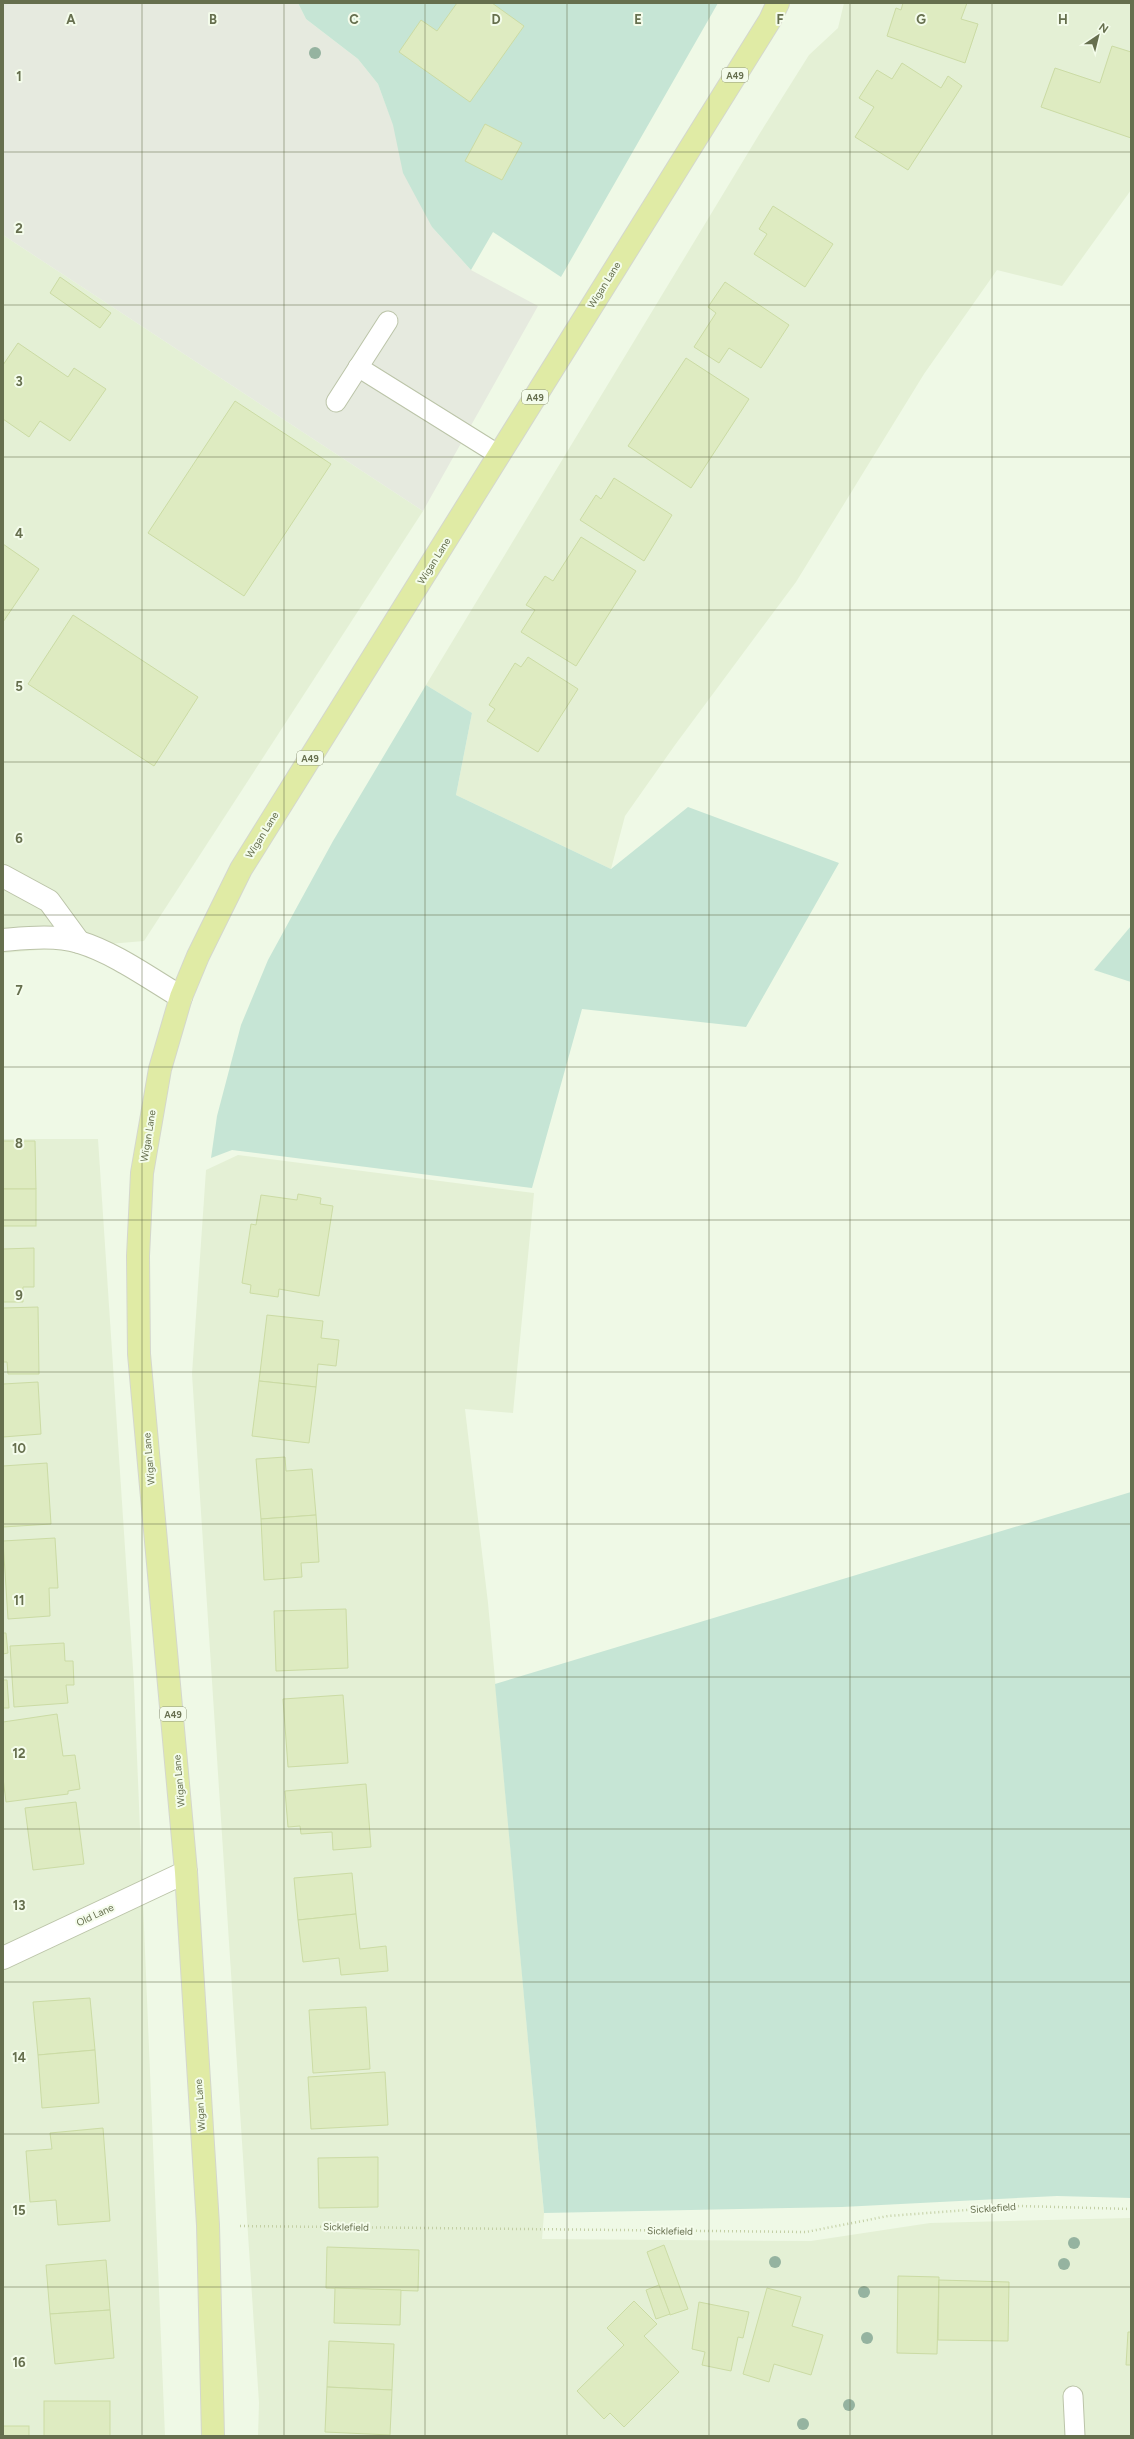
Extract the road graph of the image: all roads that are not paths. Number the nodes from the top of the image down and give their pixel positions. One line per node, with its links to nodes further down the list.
1 (778, 3): 5 (highway, Wigan Lane / A49)
2 (388, 321): 3 (lane)
3 (358, 367): 4 (lane); 5 (lane)
4 (336, 402)
5 (499, 455): 9 (highway, Wigan Lane / A49)
6 (3, 876): 8 (street)
7 (3, 940): 8 (street)
8 (79, 942): 9 (street)
9 (181, 997): 10 (highway, Wigan Lane / A49)
10 (186, 1872): 11 (street, Old Lane); 13 (highway, Wigan Lane / A49)
11 (3, 1958)
12 (1073, 2396): 14 (lane)
13 (213, 2436)
14 (1075, 2436)

